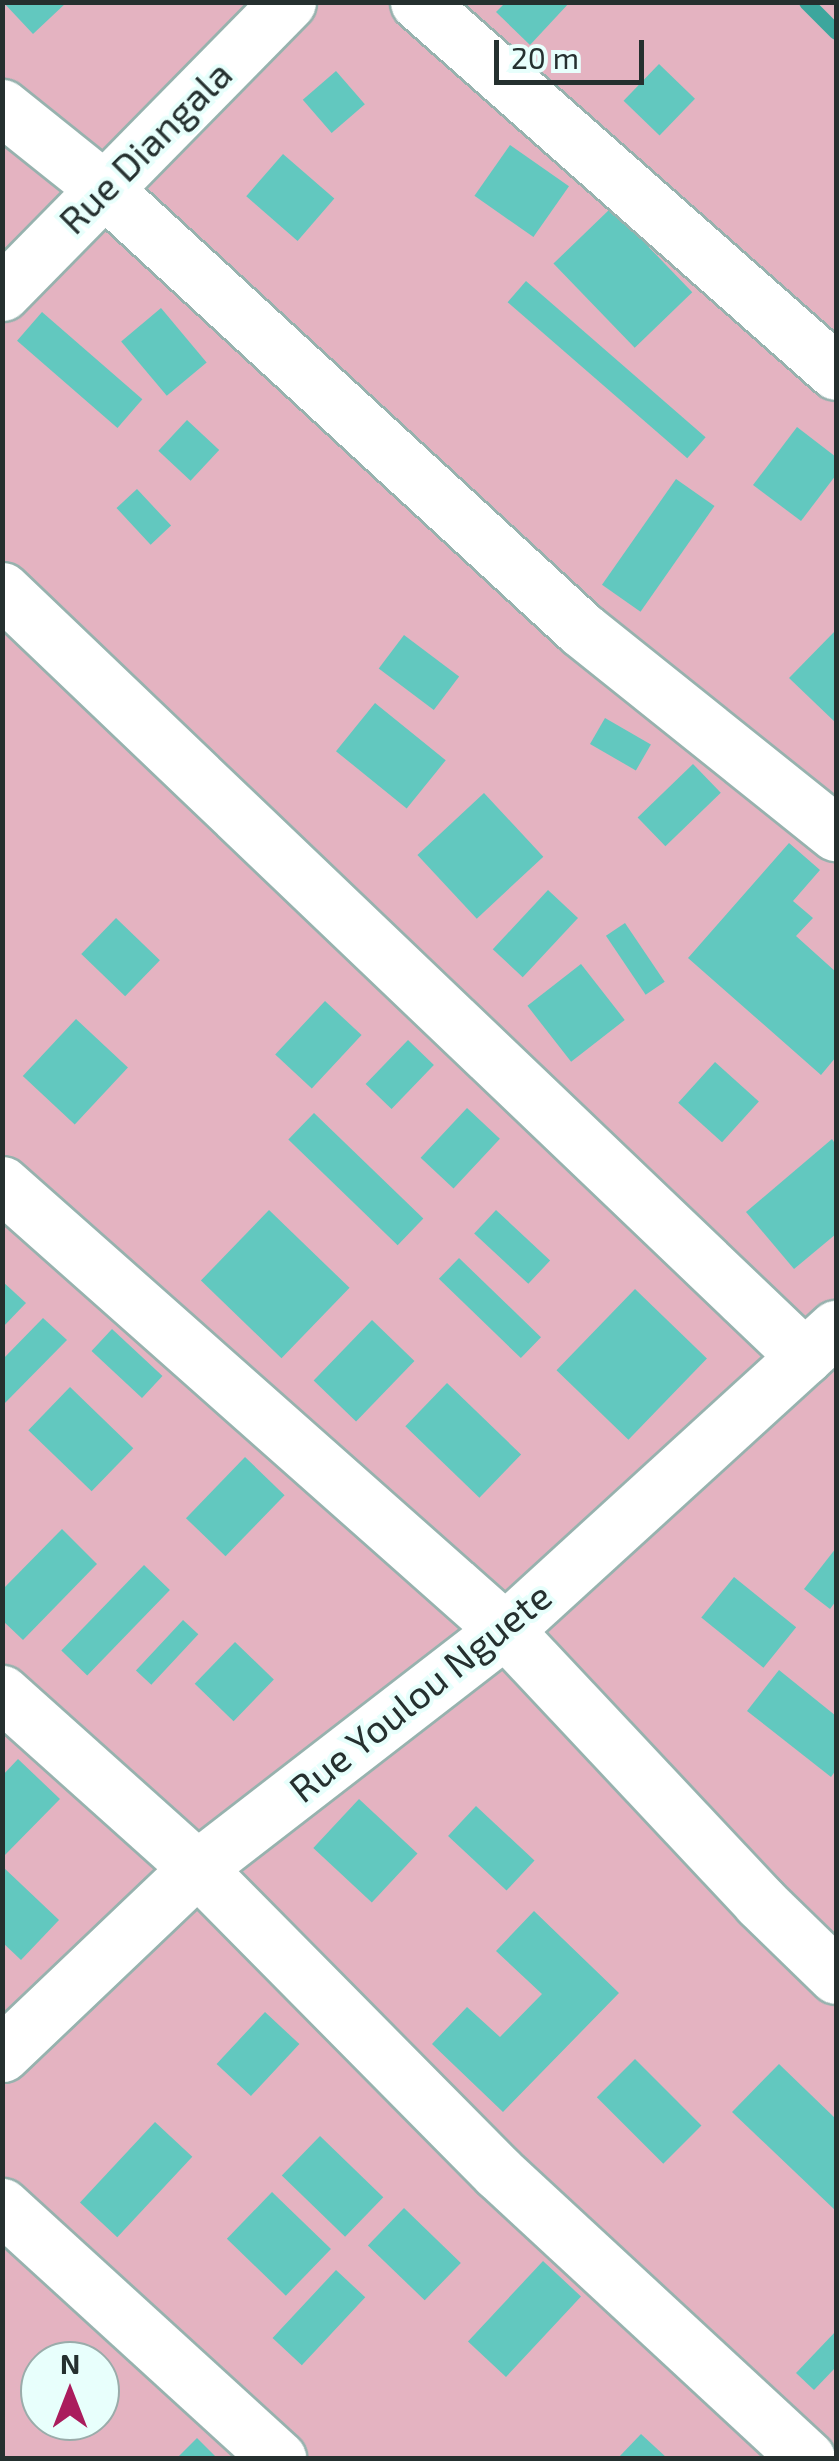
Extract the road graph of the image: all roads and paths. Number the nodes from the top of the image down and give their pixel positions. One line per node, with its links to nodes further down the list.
1 (288, 2): 4 (street, Rue Diangala)
2 (418, 2): 6 (street)
3 (2, 107): 4 (street)
4 (103, 188): 5 (street, Rue Diangala); 8 (street)
5 (2, 293)
6 (836, 372)
7 (2, 590): 10 (street)
8 (836, 833)
9 (2, 1184): 11 (street)
10 (821, 1342): 11 (street, Rue Youlou Nguete)
11 (506, 1630): 13 (street, Rue Youlou Nguete); 14 (street)
12 (2, 1694): 13 (street)
13 (196, 1868): 15 (street, Rue Youlou Nguete); 18 (street)
14 (836, 1976)
15 (2, 2054)
16 (2, 2206): 17 (street)
17 (278, 2458)
18 (807, 2458)

